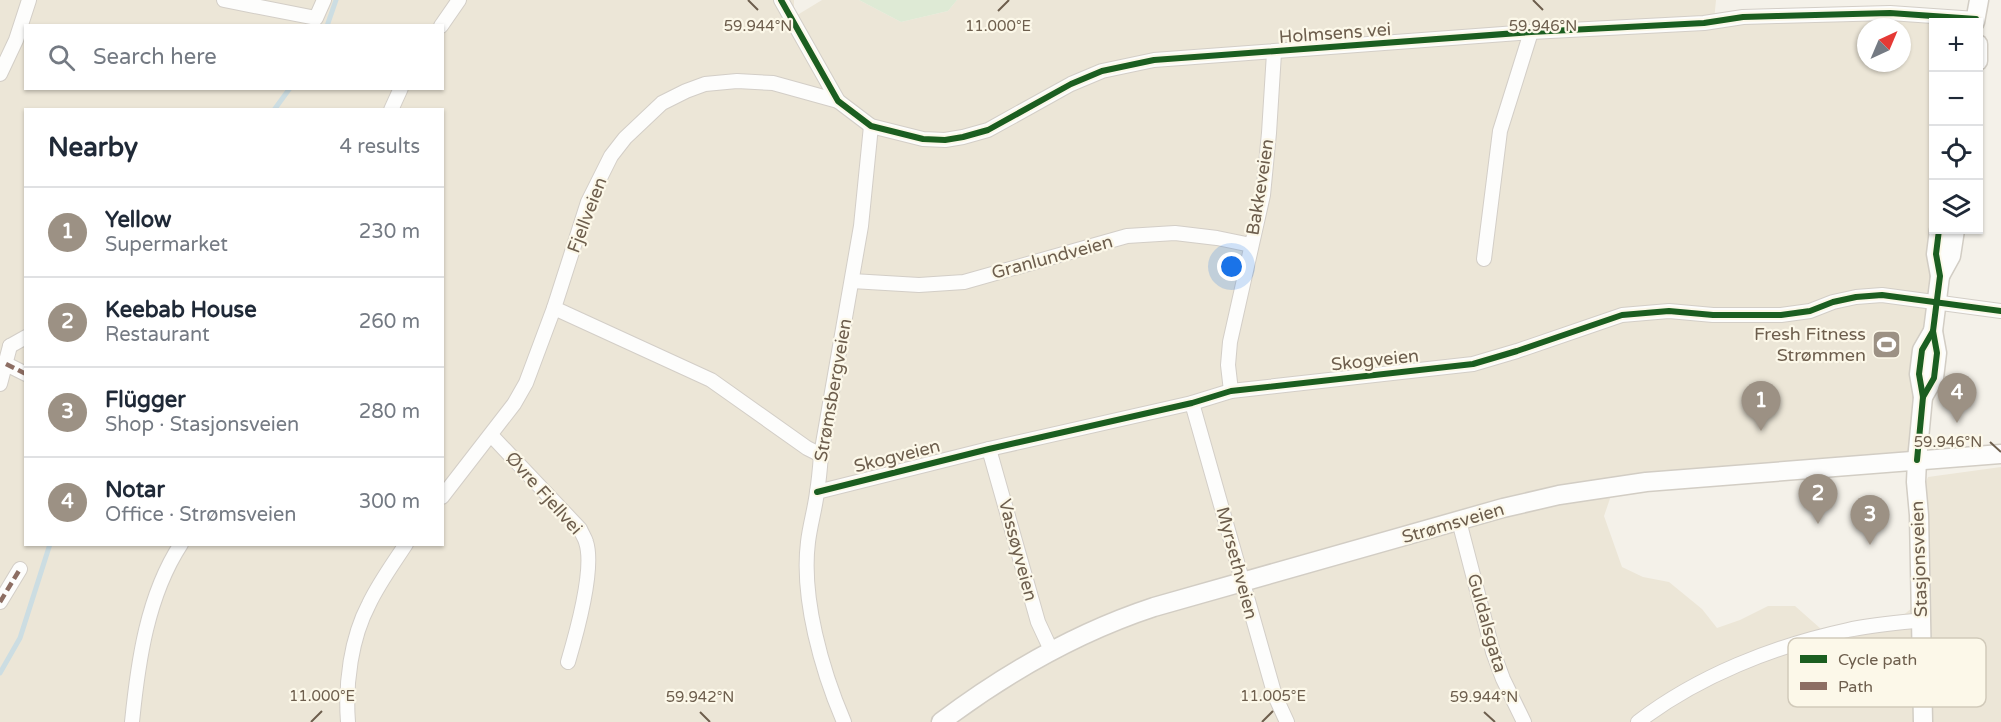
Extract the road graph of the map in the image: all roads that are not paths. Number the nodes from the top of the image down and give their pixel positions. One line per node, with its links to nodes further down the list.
1 (29, 0): 12 (street)
2 (224, 0): 3 (street)
3 (324, 0)
4 (459, 0): 9 (street)
5 (781, 0): 14 (street, Holmsens vei)
6 (1978, 0): 8 (main road)
7 (1944, 18): 10 (street, Holmsens vei)
8 (1976, 18)
9 (442, 24)
10 (1531, 32): 11 (street, Holmsens vei); 20 (street)
11 (1274, 52): 16 (street, Holmsens vei); 19 (street, Bakkeveien)
12 (0, 75)
13 (400, 90): 15 (street)
14 (838, 102): 16 (street, Holmsens vei); 24 (street, Fjellveien)
15 (392, 108)
16 (871, 126): 22 (street, Strømsbergveien)
17 (1938, 234): 21 (main road, Stasjonsveien)
18 (1954, 234): 21 (main road, Stasjonsveien)
19 (1251, 245): 22 (street, Granlundveien); 31 (street, Bakkeveien)
20 (1484, 259)
21 (1940, 276): 23 (main road, Stasjonsveien)
22 (852, 281): 36 (street, Strømsbergveien)
23 (1937, 303): 25 (street, Skogveien); 31 (street, Skogveien); 37 (main road, Stasjonsveien)
24 (554, 308): 33 (street, Fjellveien); 36 (street)
25 (2001, 311)
26 (24, 339): 27 (street)
27 (5, 344): 28 (street)
28 (6, 364): 29 (street); 30 (street)
29 (24, 373)
30 (0, 384)
31 (1231, 391): 32 (street, Skogveien)
32 (1192, 403): 34 (street, Skogveien); 44 (street, Myrsethveien)
33 (491, 435): 39 (street, Fjellveien); 51 (street, Øvre Fjellvei)
34 (989, 449): 38 (street, Skogveien); 50 (street, Vassøyveien)
35 (2001, 454): 37 (main road, Strømsveien)
36 (821, 455): 38 (street, Strømsbergveien)
37 (1917, 460): 40 (main road, Strømsveien); 46 (main road, Stasjonsveien)
38 (817, 492): 55 (street, Strømsbergveien)
39 (444, 494)
40 (1459, 520): 44 (main road, Strømsveien); 58 (street, Guldalsgata)
41 (180, 546): 53 (street)
42 (405, 546): 54 (street)
43 (20, 569): 45 (street)
44 (1241, 582): 50 (main road, Strømsveien); 57 (street, Myrsethveien)
45 (0, 603)
46 (1922, 620): 47 (street); 48 (main road, Stasjonsveien)
47 (1820, 638)
48 (1922, 638)
49 (1788, 647): 59 (street)
50 (1051, 650): 56 (main road, Strømsveien)
51 (568, 662)
52 (1923, 707): 60 (main road, Stasjonsveien)
53 (132, 722)
54 (348, 722)
55 (844, 722)
56 (941, 722)
57 (1287, 722)
58 (1524, 722)
59 (1638, 722)
60 (1923, 722)

